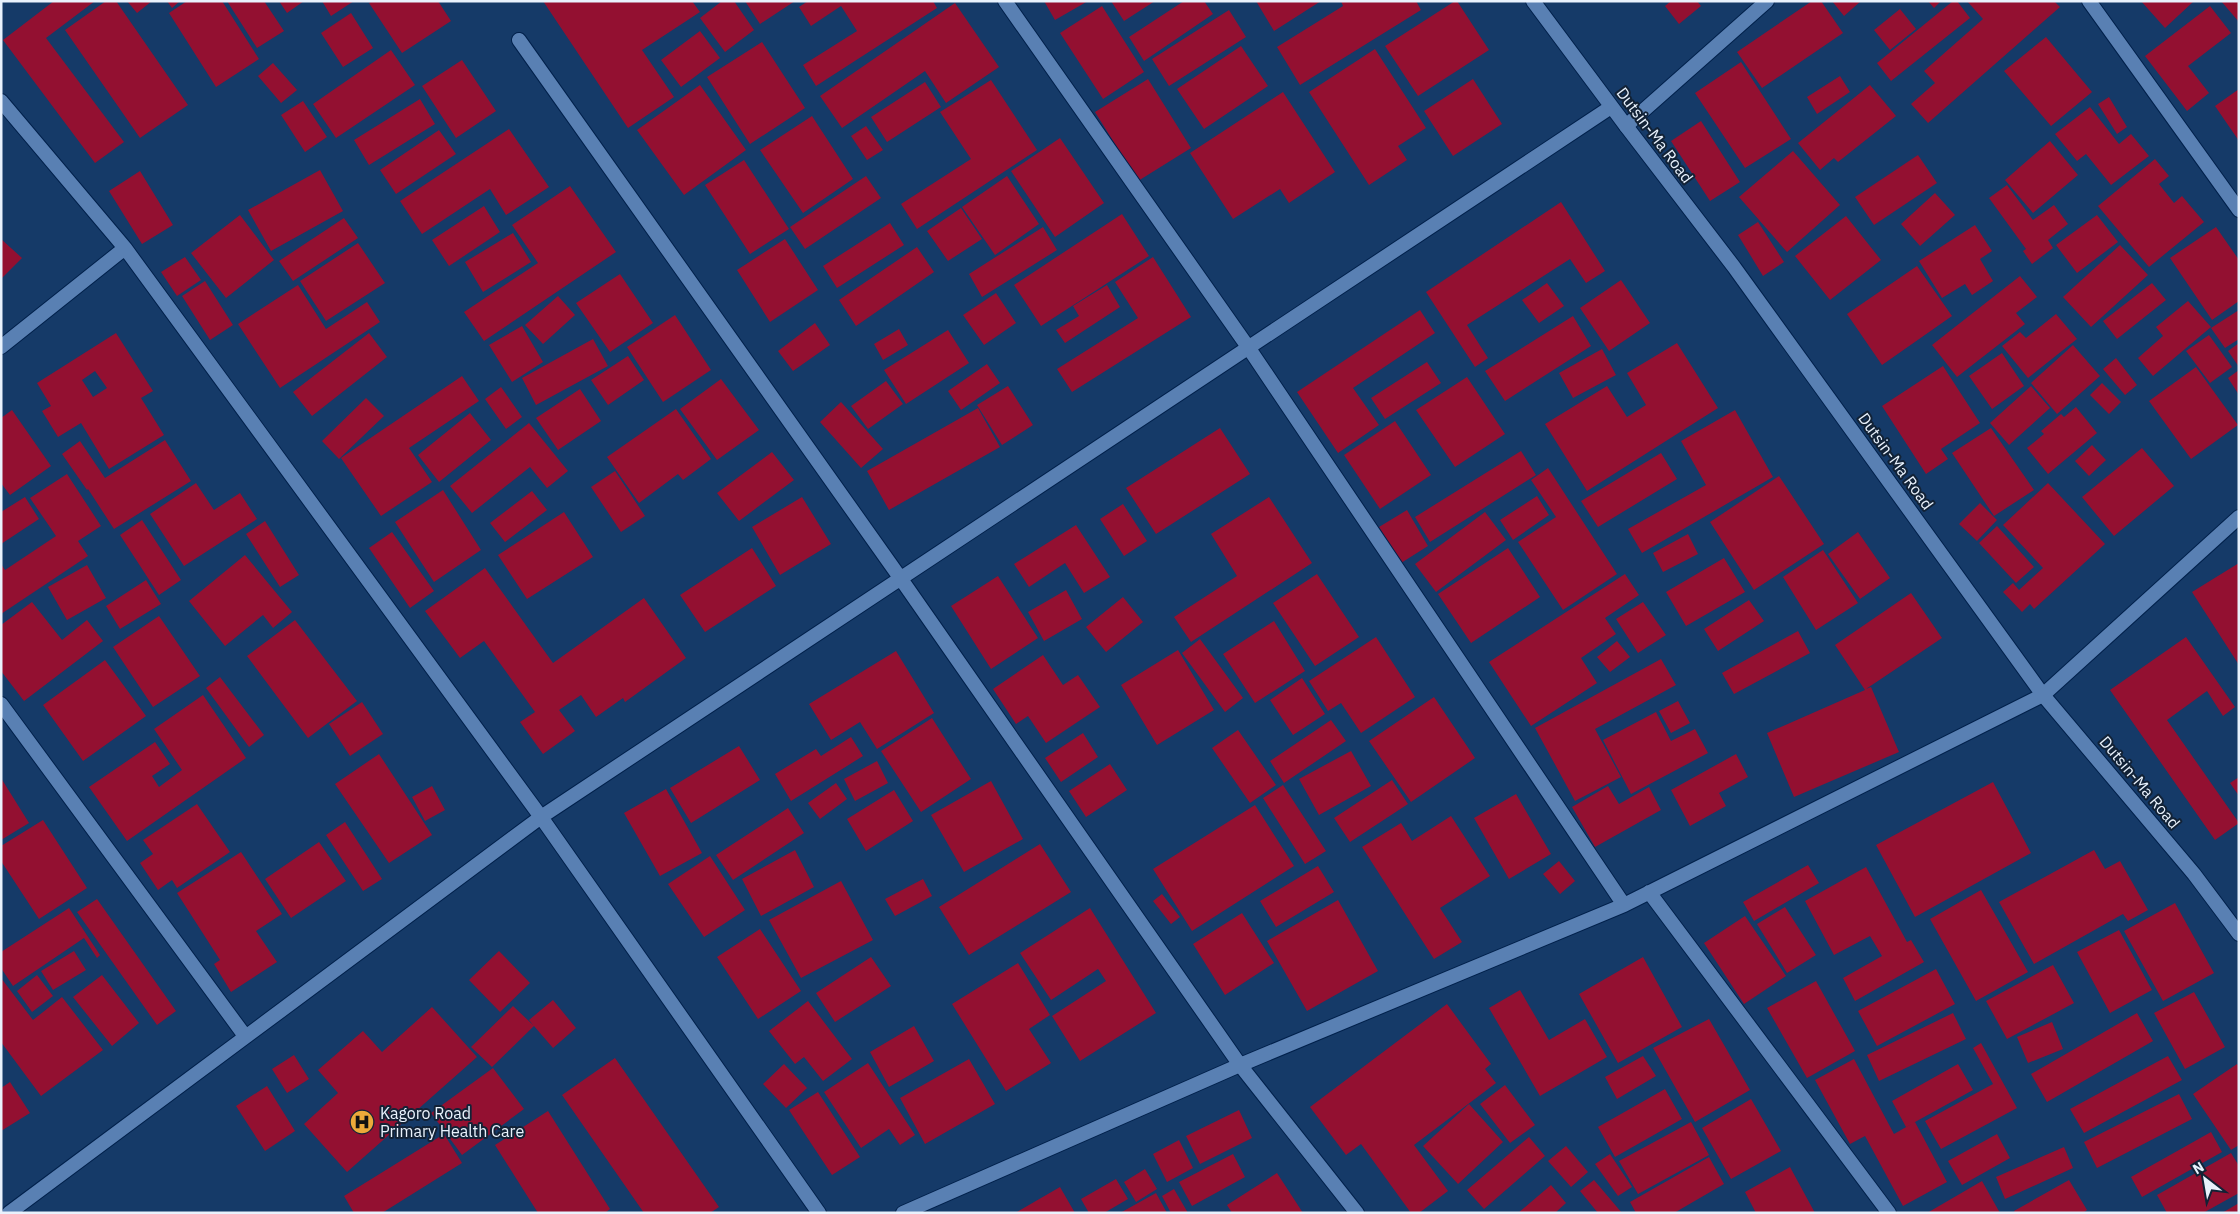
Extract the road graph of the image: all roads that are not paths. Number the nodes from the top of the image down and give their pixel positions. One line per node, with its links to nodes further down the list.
1 (1004, 1): 12 (street)
2 (1533, 1): 7 (street, Dutsin-Ma Road)
3 (1767, 1): 8 (street)
4 (2089, 1): 9 (street)
5 (519, 40): 14 (street)
6 (1, 101): 10 (street)
7 (1611, 107): 8 (street, Dutsin-Ma Road); 12 (street)
8 (1626, 126): 15 (street, Dutsin-Ma Road)
9 (2239, 210)
10 (125, 248): 11 (street); 17 (street)
11 (1, 347)
12 (1248, 347): 14 (street); 19 (street)
13 (2239, 517): 15 (street)
14 (901, 579): 17 (street); 22 (street)
15 (2043, 696): 18 (street); 20 (street, Dutsin-Ma Road)
16 (1, 704): 21 (street)
17 (540, 817): 21 (street); 24 (street)
18 (1649, 892): 19 (street); 27 (street)
19 (1624, 905): 22 (street)
20 (2239, 934)
21 (245, 1036): 23 (street)
22 (1240, 1065): 25 (street); 26 (street)
23 (9, 1213)
24 (819, 1213)
25 (903, 1213)
26 (1357, 1213)
27 (1889, 1213)

